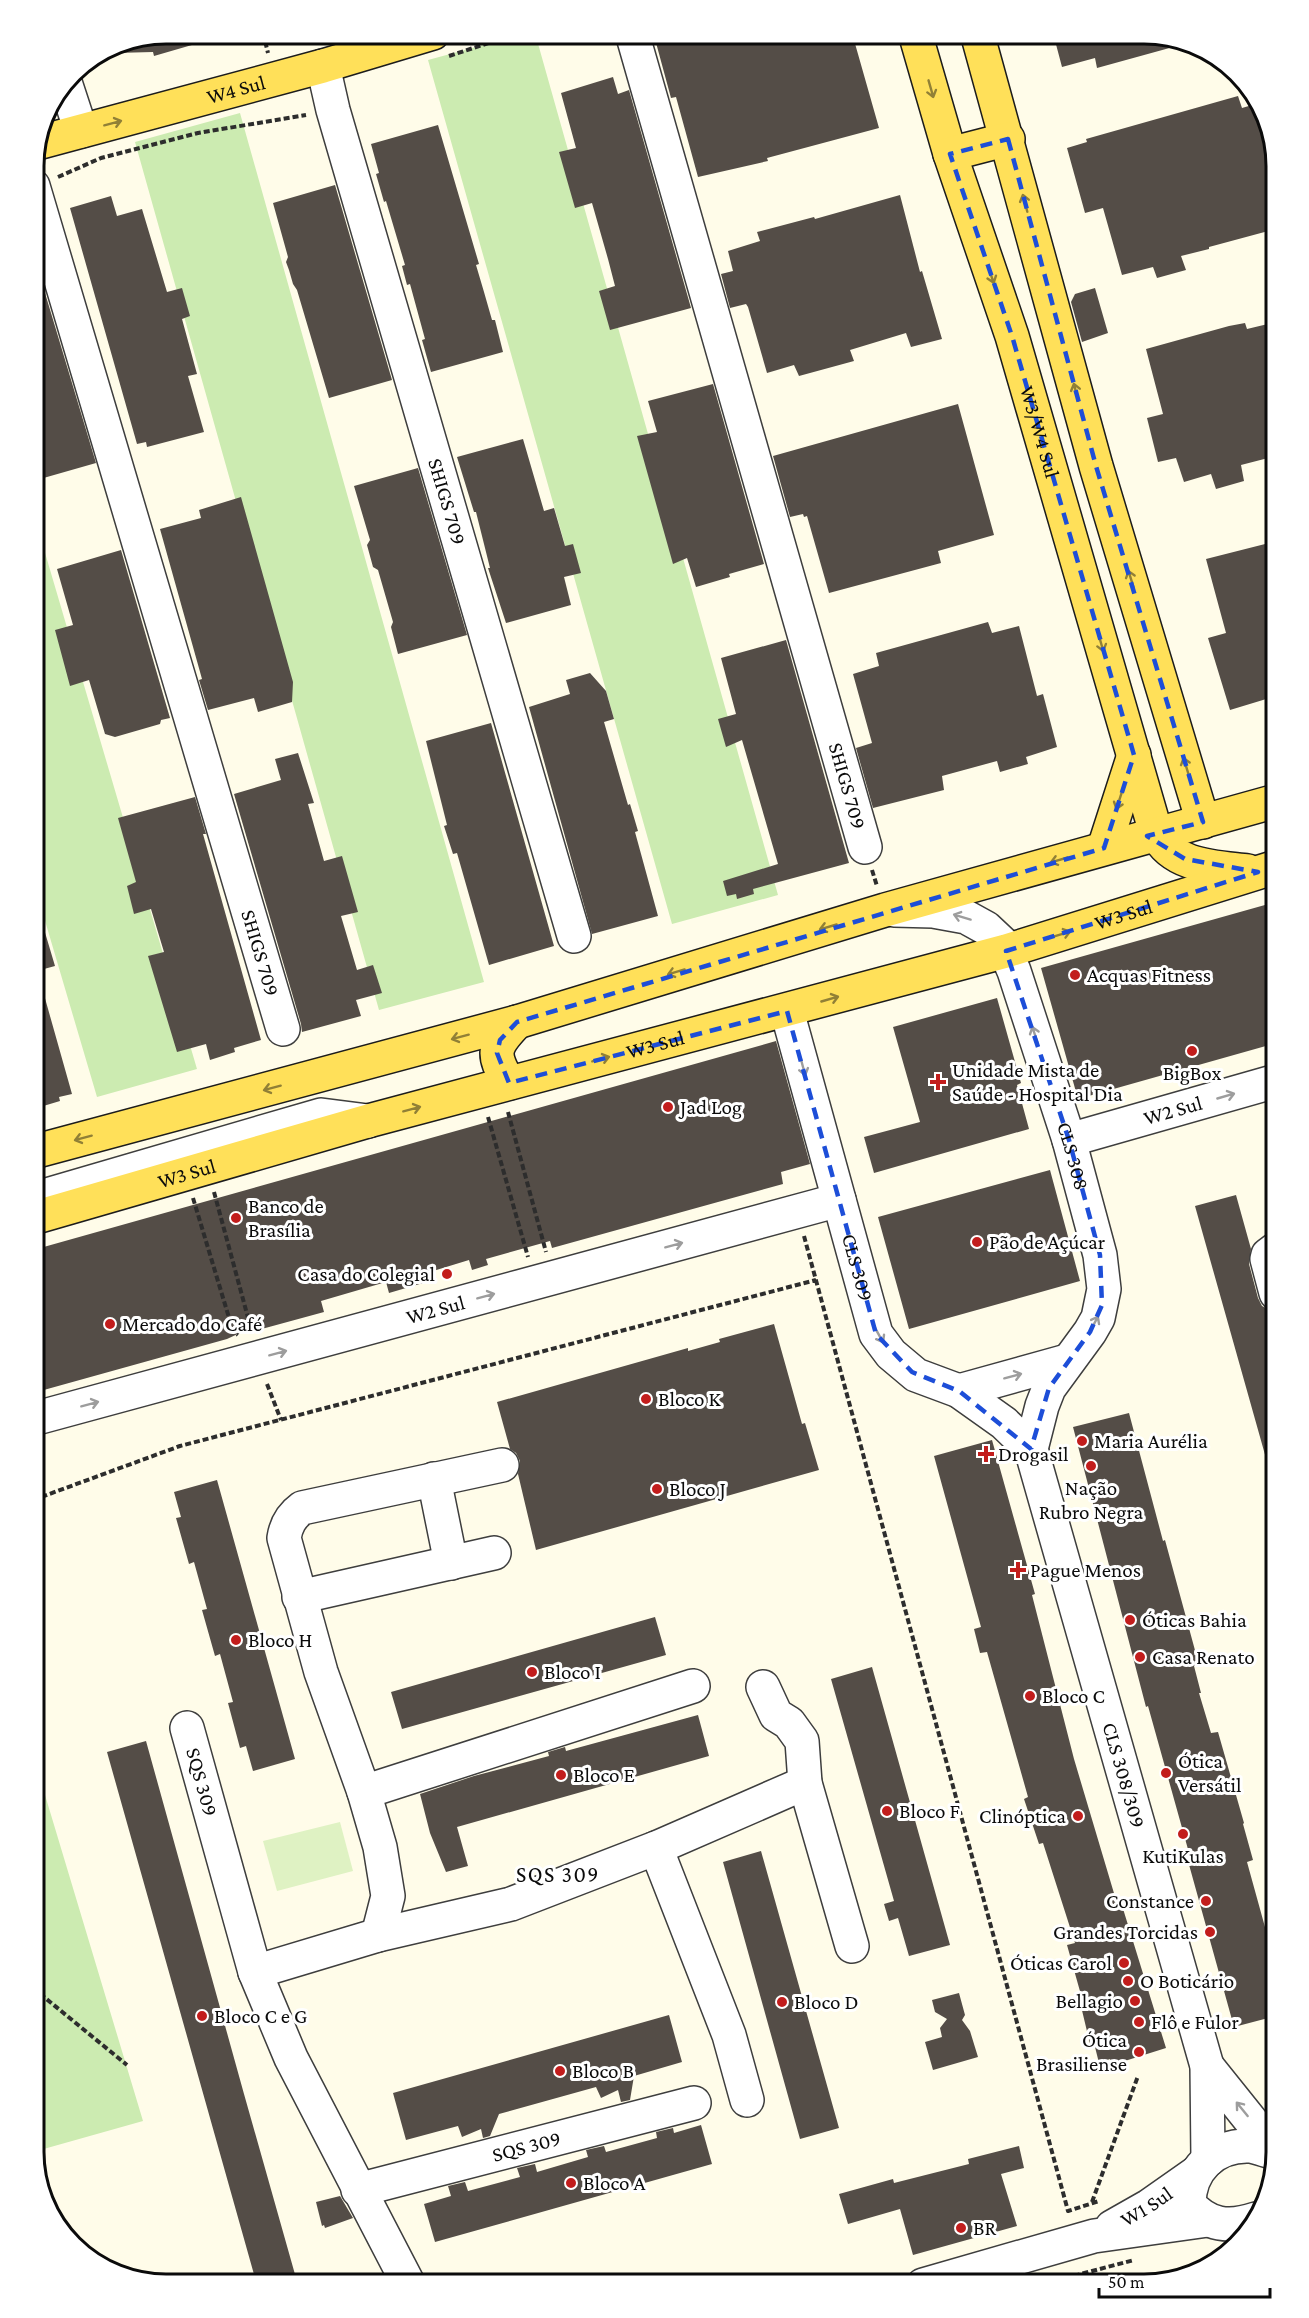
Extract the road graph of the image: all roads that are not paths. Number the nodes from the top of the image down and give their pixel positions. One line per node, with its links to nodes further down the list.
1 (635, 44): 22 (street, SHIGS 709)
2 (918, 44): 10 (main road, W3/W4 Sul, one-way to 10)
3 (980, 44): 8 (main road)
4 (437, 46): 5 (main road, W4 Sul)
5 (323, 66): 7 (main road, W4 Sul, one-way to 5); 27 (street, SHIGS 709)
6 (68, 92): 7 (street)
7 (81, 131): 9 (main road, W4 Sul)
8 (1008, 139): 10 (main road); 12 (main road, one-way to 8)
9 (47, 140)
10 (950, 154): 13 (main road, W3/W4 Sul, one-way to 13)
11 (44, 220): 31 (street, SHIGS 709)
12 (1056, 322): 13 (main road); 14 (main road, one-way to 12)
13 (1012, 336): 15 (main road, W3/W4 Sul)
14 (1096, 466): 15 (main road); 16 (main road)
15 (1055, 483): 17 (main road, W3/W4 Sul)
16 (1112, 516): 17 (main road); 20 (main road, one-way to 16)
17 (1068, 530): 18 (main road, W3/W4 Sul, one-way to 18)
18 (1134, 755): 21 (main road, W3/W4 Sul); 23 (main road, one-way to 23)
19 (1266, 804): 20 (main road)
20 (1203, 822): 21 (main road)
21 (1156, 833): 23 (main road); 24 (main road)
22 (865, 847)
23 (1104, 848): 26 (main road, one-way to 26)
24 (1266, 869)
25 (1266, 869): 28 (main road, W3 Sul, one-way to 25)
26 (885, 910): 28 (street, CLS 308, one-way to 26); 30 (main road, one-way to 30)
27 (574, 936)
28 (1006, 951): 29 (main road, W3 Sul, one-way to 28); 35 (street, CLS 308, one-way to 28)
29 (787, 1011): 33 (main road, W3 Sul, one-way to 29); 38 (street, CLS 309, one-way to 38)
30 (517, 1022): 33 (main road); 36 (main road, one-way to 36)
31 (283, 1029)
32 (1266, 1085): 35 (street, W2 Sul, one-way to 32)
33 (497, 1086): 34 (main road, W3 Sul, one-way to 33)
34 (368, 1121): 37 (street); 39 (main road, W3 Sul)
35 (1069, 1140): 40 (street, CLS 308, one-way to 35)
36 (44, 1149)
37 (44, 1196)
38 (839, 1200): 41 (street, CLS 309, one-way to 41); 42 (street, W2 Sul, one-way to 38)
39 (44, 1215)
40 (1067, 1361): 41 (street, one-way to 40); 43 (street, CLS 308)
41 (959, 1391): 43 (street, CLS 309)
42 (44, 1416)
43 (1031, 1449): 58 (street, CLS 308/309)
44 (502, 1465): 45 (street)
45 (434, 1479): 47 (street); 48 (street)
46 (494, 1553): 47 (street)
47 (451, 1563): 48 (street)
48 (299, 1597): 53 (street)
49 (693, 1686): 53 (street)
50 (763, 1686): 52 (street)
51 (187, 1728): 57 (street, SQS 309)
52 (805, 1783): 54 (street); 56 (street)
53 (364, 1792): 55 (street)
54 (656, 1848): 55 (street); 59 (street)
55 (378, 1935): 57 (street)
56 (852, 1946)
57 (255, 1972): 64 (street, SQS 309)
58 (1207, 2066): 61 (street, CLS 308/309, one-way to 58); 63 (street, CLS 308/309)
59 (747, 2100)
60 (694, 2103): 64 (street, SQS 309)
61 (1266, 2140)
62 (1266, 2150): 63 (street, W1 Sul)
63 (1202, 2166): 65 (street, CLS 308/309); 67 (street, W1 Sul)
64 (358, 2190): 68 (street, SQS 309)
65 (1208, 2220): 66 (street, W1 Sul); 67 (street, W1 Sul)
66 (1243, 2222)
67 (1094, 2236): 69 (street, W1 Sul)
68 (400, 2274)
69 (961, 2274)

